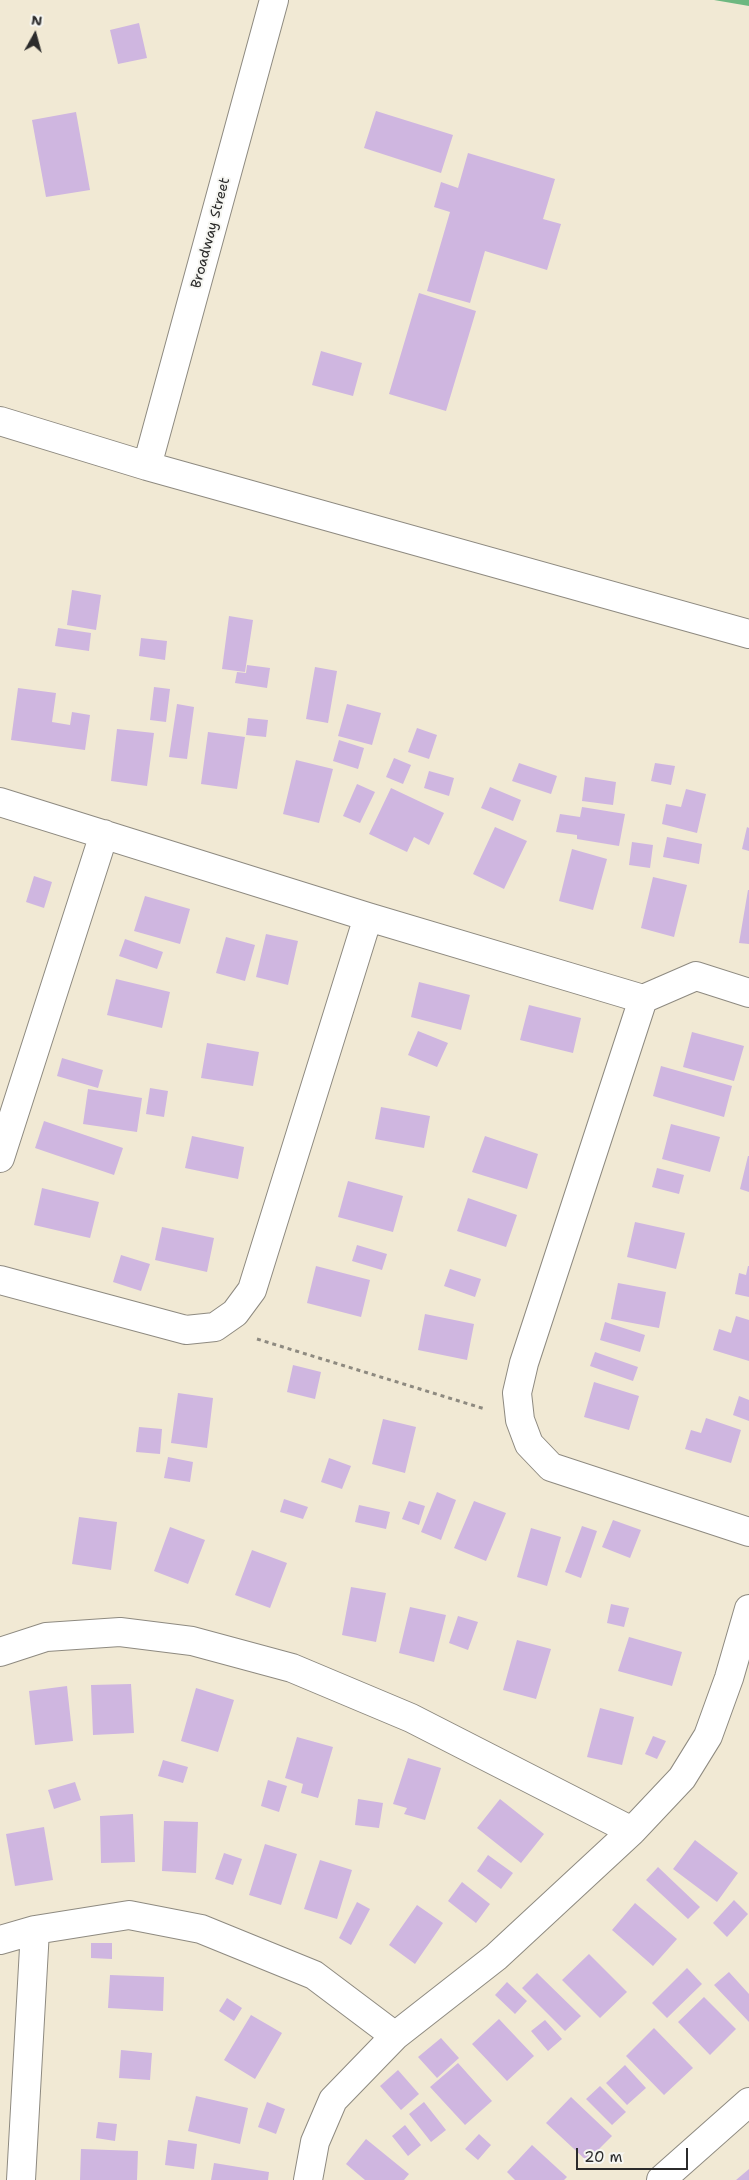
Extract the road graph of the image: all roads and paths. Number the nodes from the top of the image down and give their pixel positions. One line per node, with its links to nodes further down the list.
1 (274, 0): 3 (street, Broadway Street)
2 (0, 421): 3 (street)
3 (147, 466): 4 (street)
4 (749, 634)
5 (0, 802): 6 (street)
6 (104, 834): 7 (street); 10 (street)
7 (368, 917): 9 (street); 12 (street)
8 (749, 993): 9 (street)
9 (643, 999): 13 (street)
10 (0, 1158)
11 (0, 1280): 12 (street)
12 (215, 1327): 13 (path)
13 (520, 1420): 14 (street)
14 (749, 1532)
15 (749, 1609): 17 (street)
16 (0, 1652): 17 (street)
17 (632, 1831): 20 (street)
18 (35, 1930): 19 (street); 20 (street); 22 (street)
19 (0, 1940)
20 (395, 2036): 23 (street)
21 (749, 2102): 24 (street)
22 (21, 2180)
23 (308, 2180)
24 (662, 2180)

